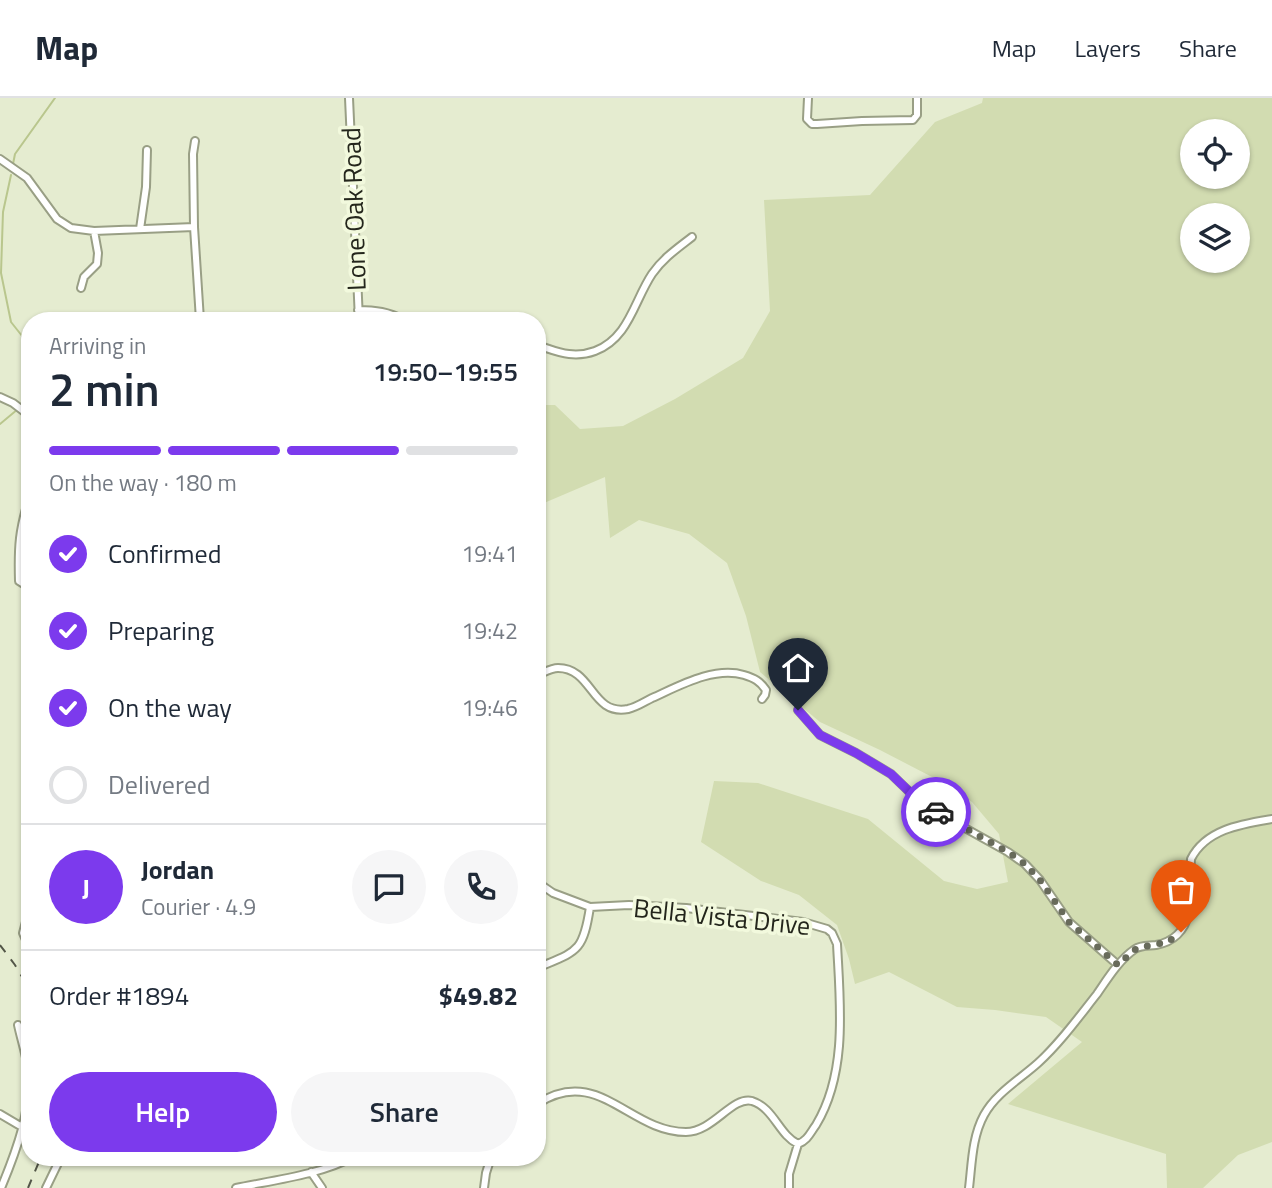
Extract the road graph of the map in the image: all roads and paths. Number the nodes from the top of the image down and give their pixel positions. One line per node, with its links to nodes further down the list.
1 (349, 98): 12 (street, Lone Oak Road)
2 (808, 98): 3 (street)
3 (917, 98)
4 (195, 141): 7 (street)
5 (147, 150): 8 (street)
6 (0, 159): 9 (street)
7 (194, 227): 8 (street); 13 (street)
8 (140, 229): 9 (street)
9 (94, 231): 11 (street)
10 (692, 237): 15 (street)
11 (80, 288)
12 (358, 310): 14 (street)
13 (199, 312)
14 (384, 312)
15 (546, 348)
16 (0, 397): 17 (street)
17 (21, 409)
18 (21, 528): 19 (street)
19 (21, 582)
20 (546, 672): 21 (street)
21 (762, 699)
22 (798, 710): 27 (street)
23 (1272, 819): 27 (street)
24 (546, 888): 25 (street)
25 (590, 907): 26 (street); 34 (street, Bella Vista Drive)
26 (546, 964)
27 (1118, 965): 45 (street)
28 (18, 1025): 29 (street)
29 (21, 1038)
30 (546, 1098): 34 (street)
31 (0, 1114): 32 (street)
32 (21, 1126)
33 (21, 1132): 39 (street)
34 (798, 1144): 44 (street)
35 (57, 1166): 40 (street)
36 (332, 1166): 38 (street)
37 (488, 1166): 43 (street)
38 (311, 1172): 41 (street); 42 (street)
39 (1, 1188)
40 (46, 1188)
41 (236, 1188)
42 (322, 1188)
43 (484, 1188)
44 (789, 1188)
45 (969, 1188)

